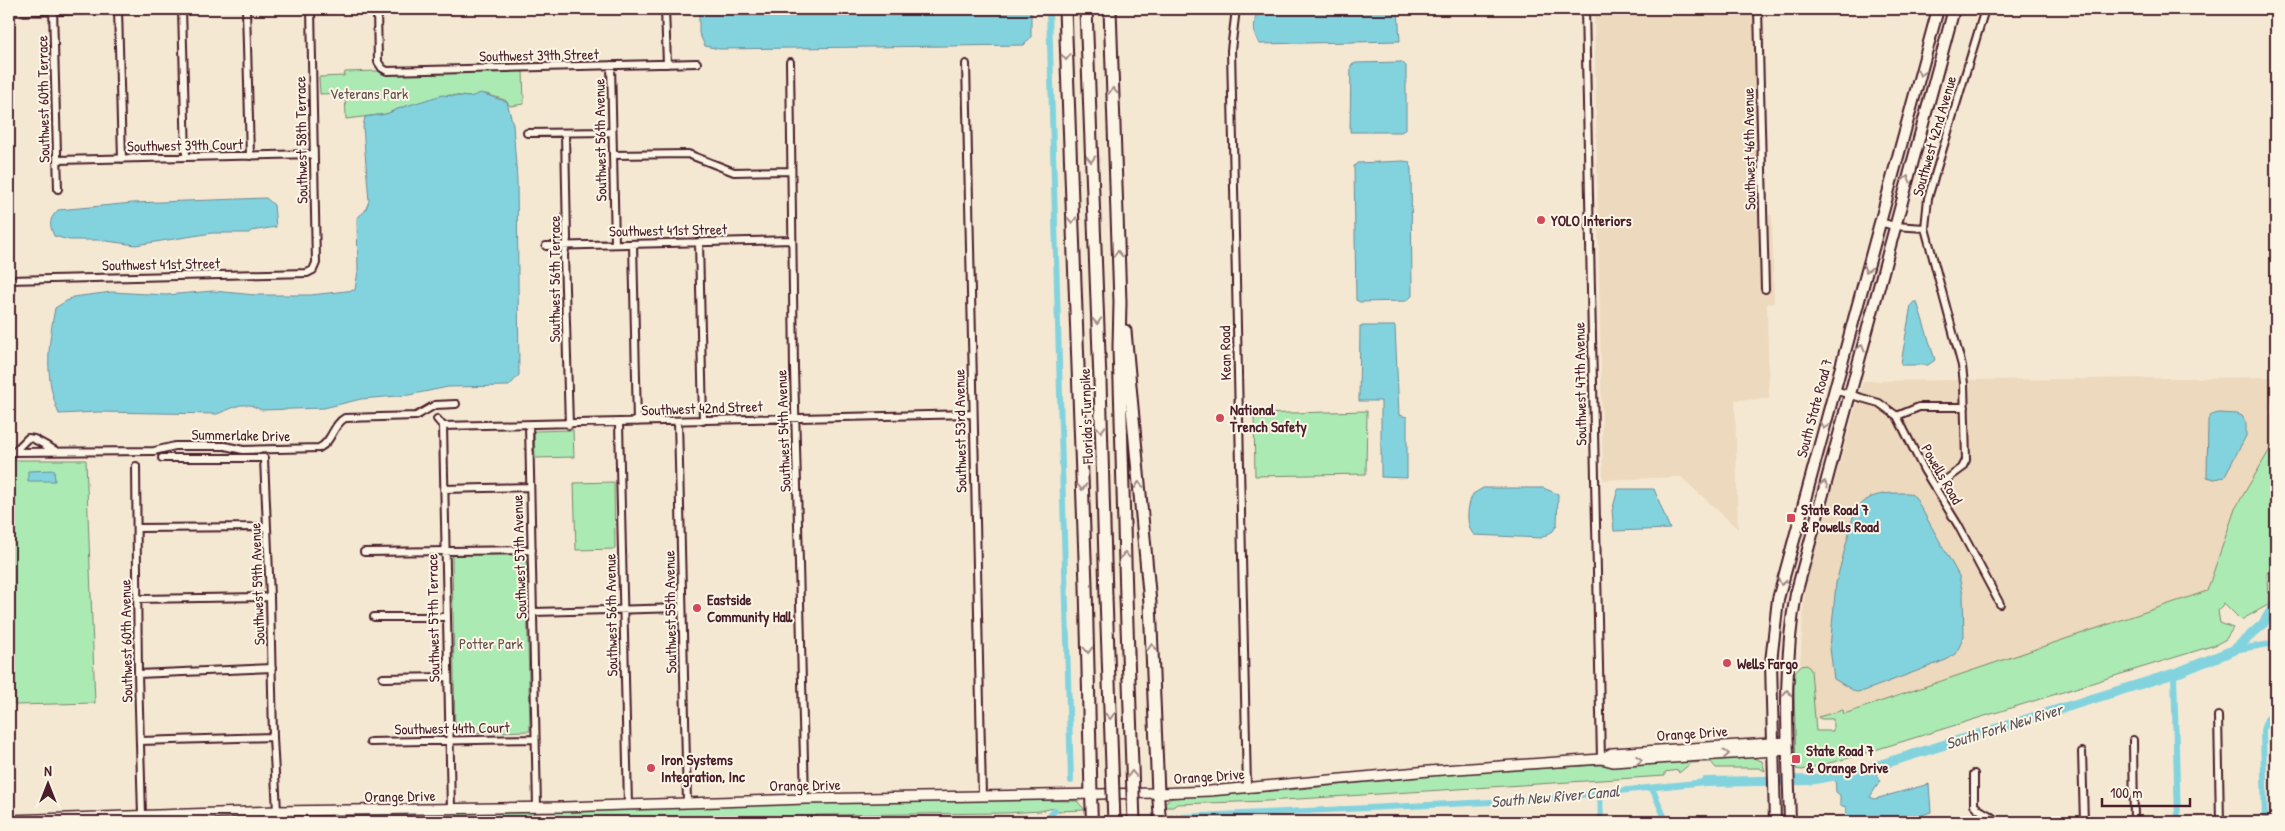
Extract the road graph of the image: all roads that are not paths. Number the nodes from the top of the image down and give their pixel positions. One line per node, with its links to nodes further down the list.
1 (118, 9): 2 (street); 17 (street); 33 (street)
2 (139, 9)
3 (182, 9): 32 (street)
4 (246, 9): 31 (street)
5 (311, 9): 29 (street, Southwest 58th Terrace)
6 (377, 9): 24 (street, Southwest 39th Street)
7 (665, 9): 22 (street)
8 (1065, 9): 110 (highway, one-way to 110)
9 (1086, 9): 121 (highway, Florida's Turnpike, one-way to 121, bridge)
10 (1110, 9): 49 (highway, one-way to 10)
11 (1236, 9): 108 (street, Kean Road)
12 (1585, 9): 105 (street, Southwest 47th Avenue)
13 (1758, 9): 48 (street, Southwest 46th Avenue)
14 (1938, 9): 19 (main road, South State Road 7)
15 (1954, 9): 25 (main road, South State Road 7)
16 (1985, 9): 39 (street, Southwest 42nd Avenue)
17 (54, 10): 18 (street); 34 (street, Southwest 60th Terrace)
18 (9, 12)
19 (1926, 54): 25 (main road); 37 (main road, South State Road 7, one-way to 37)
20 (790, 62): 35 (street, Southwest 54th Avenue)
21 (697, 63): 22 (street, Southwest 39th Street)
22 (667, 64): 24 (street, Southwest 39th Street)
23 (966, 64): 54 (street, Southwest 53rd Avenue)
24 (611, 65): 26 (street, Southwest 56th Avenue)
25 (1934, 79): 38 (main road, South State Road 7, one-way to 25)
26 (612, 132): 28 (street); 30 (street, Southwest 56th Avenue)
27 (527, 133): 28 (street)
28 (565, 133): 44 (street, Southwest 56th Terrace)
29 (314, 154): 31 (street, Southwest 39th Court); 46 (street, Southwest 58th Terrace)
30 (613, 154): 35 (street); 42 (street, Southwest 56th Avenue)
31 (250, 156): 32 (street, Southwest 39th Court)
32 (186, 157): 33 (street, Southwest 39th Court)
33 (122, 159): 34 (street, Southwest 39th Court)
34 (57, 160): 36 (street, Southwest 60th Terrace)
35 (791, 171): 40 (street, Southwest 54th Avenue)
36 (58, 189)
37 (1880, 222): 38 (street); 50 (main road, South State Road 7, one-way to 50)
38 (1894, 226): 39 (street); 51 (main road, South State Road 7, one-way to 38)
39 (1925, 228): 53 (street)
40 (792, 240): 41 (street, Southwest 41st Street); 56 (street, Southwest 54th Avenue)
41 (699, 242): 43 (street, Southwest 41st Street); 58 (street)
42 (615, 244): 43 (street, Southwest 41st Street); 44 (street, Southwest 41st Street)
43 (633, 244): 60 (street)
44 (566, 245): 45 (street, Southwest 41st Street); 63 (street, Southwest 56th Terrace)
45 (546, 246)
46 (313, 270): 47 (street, Southwest 41st Street)
47 (9, 280)
48 (1765, 289)
49 (1120, 302): 109 (highway, one-way to 49); 122 (highway, one-way to 49, bridge)
50 (1834, 390): 51 (street); 79 (main road, South State Road 7, one-way to 79)
51 (1848, 395): 55 (street); 80 (main road, South State Road 7, one-way to 51)
52 (456, 404): 68 (street, Summerlake Drive)
53 (1965, 407): 55 (street); 72 (street)
54 (972, 414): 56 (street, Southwest 42nd Street); 111 (street, Southwest 53rd Avenue)
55 (1897, 416): 72 (street, Powells Road)
56 (795, 418): 58 (street, Southwest 42nd Street); 112 (street, Southwest 54th Avenue)
57 (437, 419): 64 (street)
58 (703, 420): 59 (street, Southwest 42nd Street)
59 (678, 421): 60 (street, Southwest 42nd Street); 84 (street, Southwest 55th Avenue)
60 (638, 422): 61 (street, Southwest 42nd Street)
61 (619, 424): 63 (street, Southwest 42nd Street); 85 (street, Southwest 56th Avenue)
62 (529, 425): 63 (street, Southwest 42nd Street); 64 (street, Southwest 42nd Street); 71 (street, Southwest 57th Avenue)
63 (568, 425)
64 (443, 426): 73 (street, Southwest 57th Terrace)
65 (39, 442): 66 (street); 67 (street); 68 (street)
66 (11, 452): 67 (street, Summerlake Drive)
67 (37, 452): 68 (street, Summerlake Drive)
68 (58, 452)
69 (162, 458): 74 (street, Southwest 59th Avenue)
70 (136, 466): 75 (street, Southwest 60th Avenue)
71 (530, 487): 73 (street); 76 (street, Southwest 57th Avenue)
72 (1935, 488): 83 (street, Powells Road)
73 (444, 489): 78 (street, Southwest 57th Terrace)
74 (267, 527): 75 (street); 81 (street, Southwest 59th Avenue)
75 (136, 528): 82 (street, Southwest 60th Avenue)
76 (532, 550): 78 (street); 86 (street, Southwest 57th Avenue)
77 (364, 552): 78 (street)
78 (444, 552): 88 (street, Southwest 57th Terrace)
79 (1790, 553): 80 (main road); 102 (main road, South State Road 7, one-way to 102)
80 (1798, 582): 100 (main road, South State Road 7, one-way to 80)
81 (270, 597): 82 (street); 89 (street, Southwest 59th Avenue)
82 (138, 599): 90 (street, Southwest 60th Avenue)
83 (2000, 604)
84 (682, 608): 85 (street); 113 (street, Southwest 55th Avenue)
85 (623, 610): 86 (street); 114 (street, Southwest 56th Avenue)
86 (534, 612): 95 (street, Southwest 57th Avenue)
87 (374, 617): 88 (street)
88 (446, 617): 91 (street, Southwest 57th Terrace)
89 (272, 668): 90 (street); 94 (street, Southwest 59th Avenue)
90 (138, 674): 96 (street, Southwest 60th Avenue)
91 (447, 677): 92 (street); 98 (street, Southwest 57th Terrace)
92 (383, 678)
93 (2218, 716): 129 (street)
94 (272, 737): 96 (street); 117 (street, Southwest 59th Avenue)
95 (535, 739): 98 (street, Southwest 44th Court); 115 (street, Southwest 57th Avenue)
96 (140, 740): 118 (street, Southwest 60th Avenue)
97 (2133, 740): 128 (street)
98 (449, 741): 99 (street, Southwest 44th Court); 116 (street, Southwest 57th Terrace)
99 (370, 742)
100 (1788, 746): 102 (street, Orange Drive); 125 (main road, South State Road 7)
101 (1691, 747): 102 (street, Orange Drive); 104 (street); 105 (street, Orange Drive)
102 (1773, 747): 104 (street, Orange Drive, one-way to 102); 124 (main road, South State Road 7)
103 (2082, 752): 127 (street)
104 (1678, 758): 105 (street, Orange Drive, one-way to 104)
105 (1600, 759): 108 (street, Orange Drive)
106 (1974, 774): 126 (street)
107 (9, 788): 119 (street)
108 (1247, 788): 109 (street, Orange Drive)
109 (1158, 793): 110 (street, Orange Drive); 123 (main road)
110 (1091, 794): 111 (street, Orange Drive); 120 (main road)
111 (982, 796): 112 (street, Orange Drive)
112 (805, 799): 113 (street, Orange Drive)
113 (687, 803): 114 (street, Orange Drive)
114 (628, 805): 115 (street, Orange Drive)
115 (537, 807): 116 (street, Orange Drive)
116 (450, 808): 117 (street, Orange Drive)
117 (277, 811): 118 (street, Orange Drive)
118 (142, 815): 119 (street, Orange Drive)
119 (9, 821)
120 (1092, 822)
121 (1114, 822)
122 (1134, 822)
123 (1160, 822)
124 (1774, 822)
125 (1790, 822)
126 (1997, 822)
127 (2084, 822)
128 (2134, 822)
129 (2220, 822)

